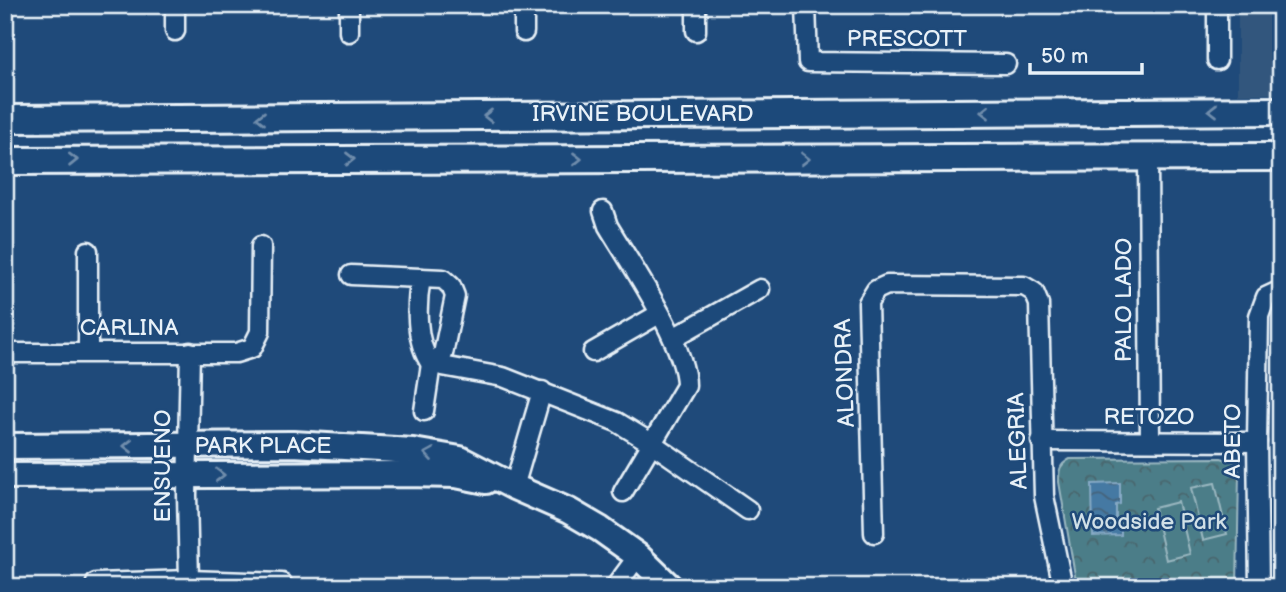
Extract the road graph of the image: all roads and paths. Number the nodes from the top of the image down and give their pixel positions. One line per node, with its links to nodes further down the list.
1 (175, 5): 7 (street)
2 (348, 5): 8 (street)
3 (524, 5): 9 (street)
4 (696, 5): 10 (street)
5 (806, 5): 12 (street, PRESCOTT)
6 (1217, 5): 11 (street)
7 (175, 31)
8 (349, 32)
9 (524, 32)
10 (696, 32)
11 (1217, 60)
12 (1006, 64)
13 (1281, 111): 14 (main road, IRVINE BOULEVARD, one-way to 14)
14 (5, 119)
15 (1281, 157): 16 (main road, IRVINE BOULEVARD)
16 (1148, 158): 17 (main road, IRVINE BOULEVARD, one-way to 16); 36 (street, PALO LADO)
17 (5, 161)
18 (603, 211): 26 (street)
19 (261, 246): 30 (street, CARLINA)
20 (88, 251): 29 (street)
21 (351, 275): 22 (street)
22 (421, 278): 32 (street); 32 (street)
23 (760, 289): 27 (street)
24 (1034, 292): 35 (street, ALEGRIA); 46 (street, ALONDRA)
25 (1273, 294): 37 (street, ABETO)
26 (659, 314): 27 (street); 31 (street)
27 (673, 338): 38 (street)
28 (5, 351): 29 (street, CARLINA)
29 (88, 352): 30 (street, CARLINA)
30 (190, 352): 40 (street, ENSUENO)
31 (593, 352)
32 (430, 364): 33 (street); 34 (street)
33 (542, 391): 38 (street); 43 (street)
34 (424, 411)
35 (1041, 441): 36 (street, RETOZO); 53 (street, ALEGRIA)
36 (1150, 441): 37 (street, RETOZO)
37 (1257, 442): 54 (street, ABETO)
38 (653, 444): 44 (street); 45 (street)
39 (5, 446): 40 (street, PARK PLACE, one-way to 39)
40 (187, 446): 41 (street, ENSUENO); 43 (street, PARK PLACE, one-way to 40)
41 (187, 475): 42 (street, PARK PLACE); 43 (street, PARK PLACE, one-way to 43); 48 (street, ENSUENO)
42 (5, 476)
43 (514, 487): 47 (street, PARK PLACE)
44 (623, 492)
45 (748, 510)
46 (874, 533)
47 (638, 556): 51 (street); 52 (street, PARK PLACE)
48 (188, 580): 49 (street); 50 (street)
49 (96, 587)
50 (282, 587)
51 (615, 587)
52 (670, 587)
53 (1063, 587)
54 (1259, 587)

